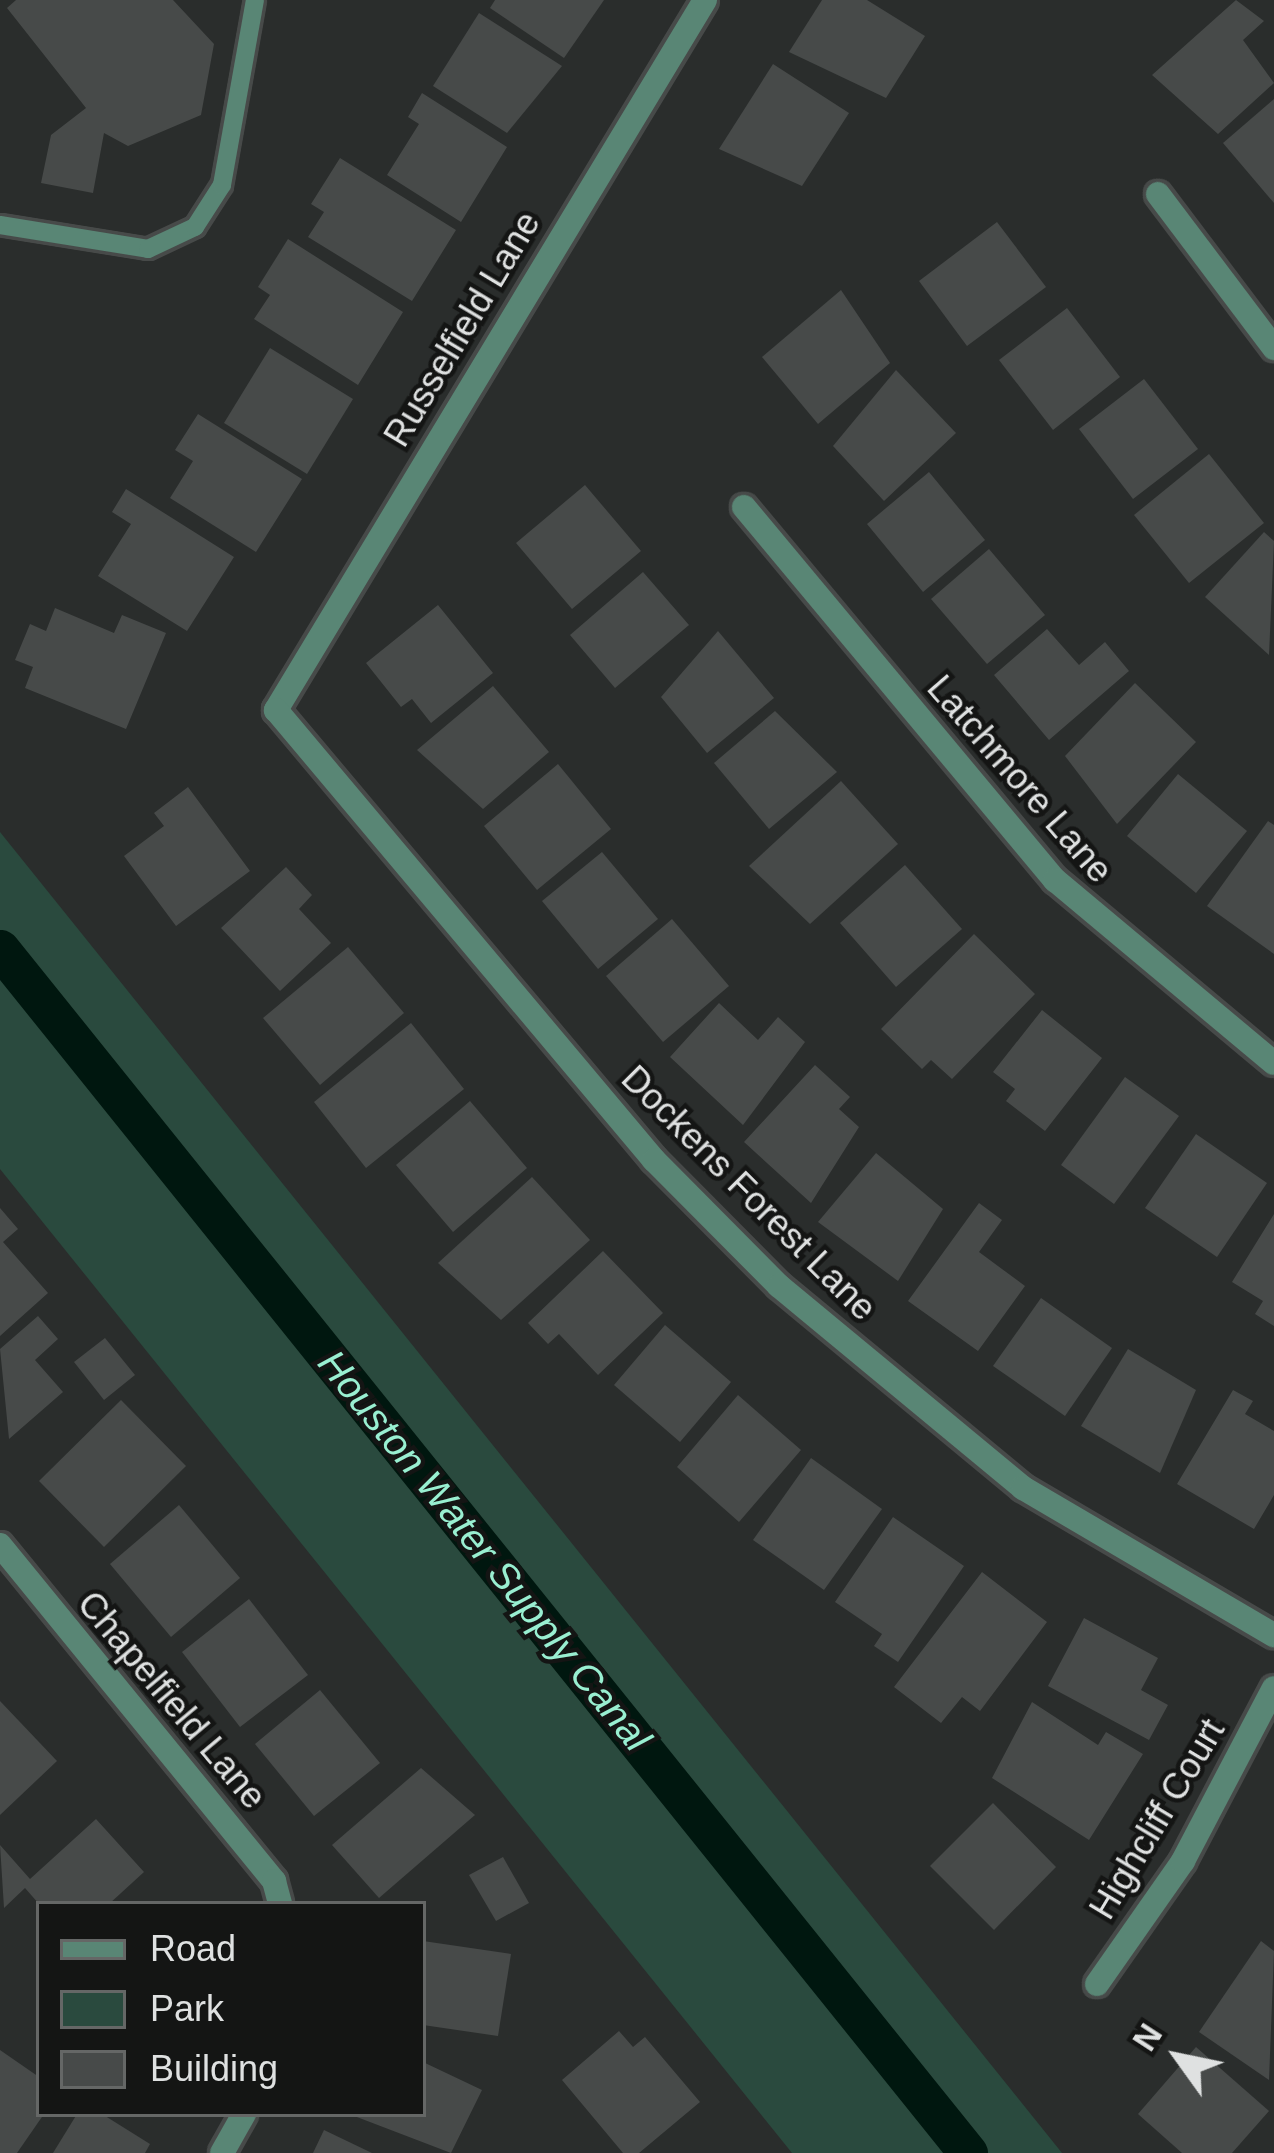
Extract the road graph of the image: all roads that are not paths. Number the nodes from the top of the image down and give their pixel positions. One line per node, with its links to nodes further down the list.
1 (255, 0): 4 (lane)
2 (705, 0): 7 (street, Russelfield Lane)
3 (1158, 194): 5 (street)
4 (0, 225)
5 (1274, 347)
6 (745, 507): 8 (street, Latchmore Lane)
7 (277, 693): 10 (street, Dockens Forest Lane)
8 (1274, 1063)
9 (0, 1545): 12 (street, Chapelfield Lane)
10 (1274, 1635)
11 (1274, 1688): 13 (street, Highcliff Court)
12 (279, 1901)
13 (1097, 1984)
14 (242, 2117): 15 (street)
15 (222, 2153)

